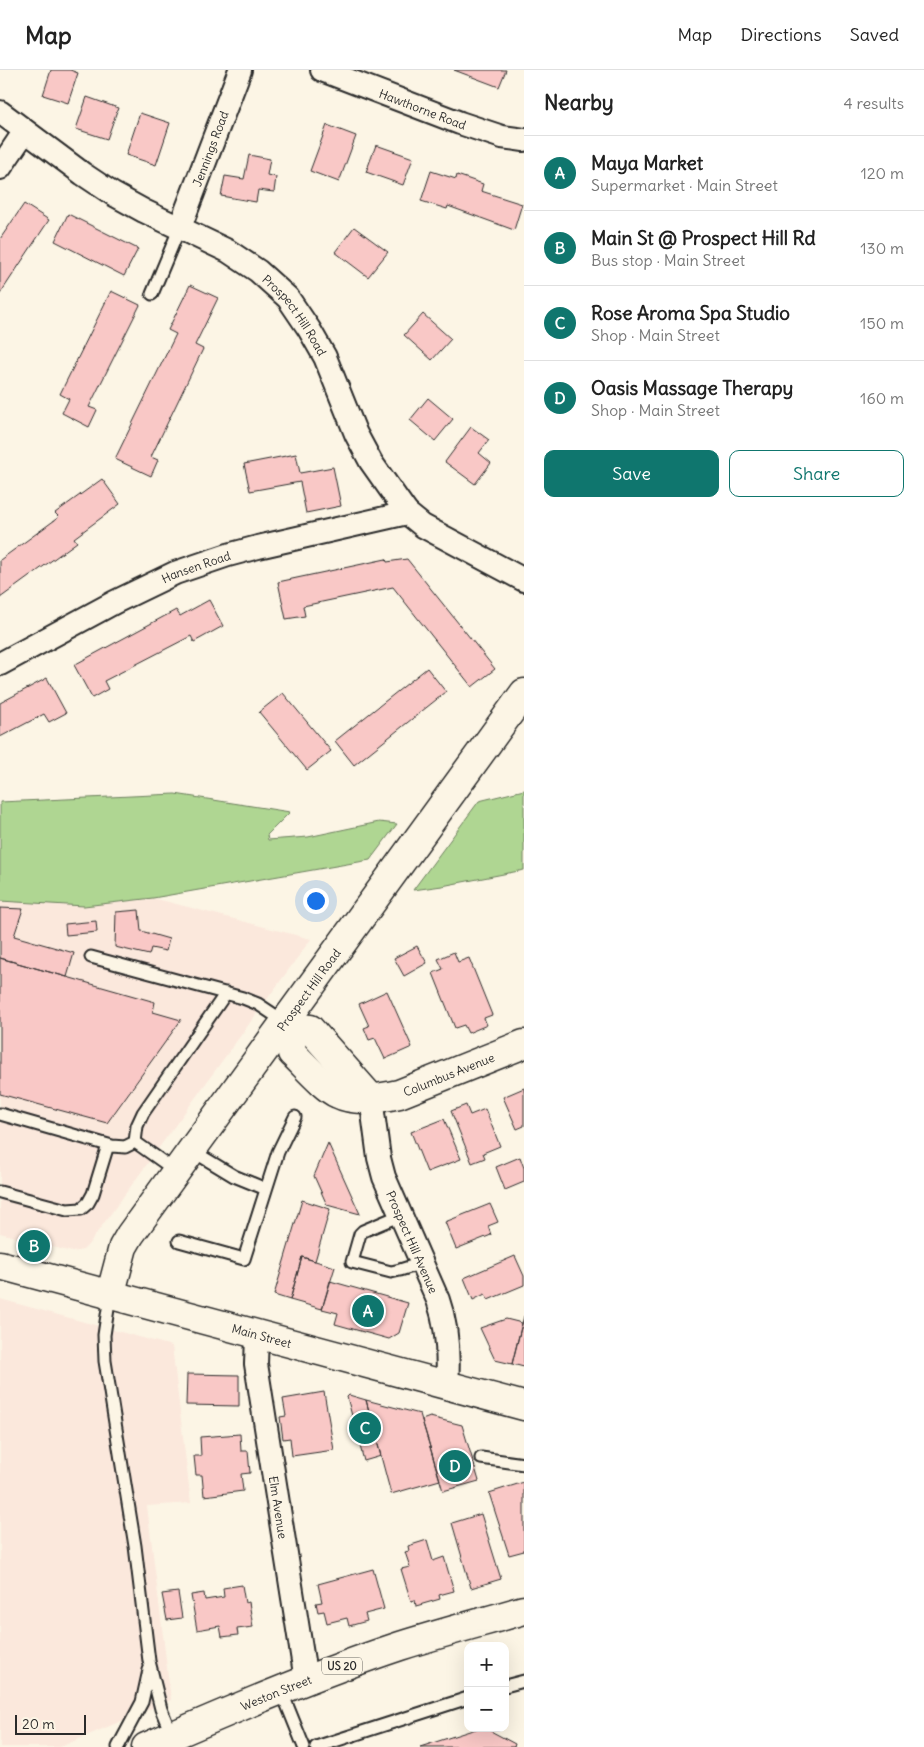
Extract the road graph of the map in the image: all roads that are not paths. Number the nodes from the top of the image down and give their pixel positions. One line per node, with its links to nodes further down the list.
1 (240, 70): 7 (street, Jennings Road)
2 (322, 70): 5 (street, Hawthorne Road)
3 (0, 112): 4 (street, Prospect Hill Road)
4 (25, 131): 6 (street); 7 (street, Prospect Hill Road)
5 (524, 140)
6 (0, 168)
7 (180, 227): 8 (lane); 9 (street, Prospect Hill Road)
8 (152, 294)
9 (407, 513): 10 (street, Prospect Hill Road); 11 (street, Hansen Road)
10 (524, 580)
11 (0, 664)
12 (524, 693): 15 (street, Prospect Hill Road)
13 (91, 957): 14 (lane)
14 (226, 993): 15 (lane); 20 (lane)
15 (287, 1024): 17 (street); 22 (street, Prospect Hill Road)
16 (524, 1044): 17 (street, Columbus Avenue)
17 (371, 1098): 25 (street, Prospect Hill Avenue)
18 (0, 1114): 21 (lane)
19 (295, 1117): 23 (lane)
20 (135, 1142): 21 (lane); 22 (lane)
21 (108, 1145): 24 (lane)
22 (183, 1161): 23 (lane); 29 (street, Prospect Hill Road)
23 (266, 1189): 26 (lane)
24 (0, 1192)
25 (401, 1216): 27 (street, Prospect Hill Avenue); 27 (lane)
26 (179, 1241)
27 (422, 1263): 31 (street, Prospect Hill Avenue)
28 (0, 1266): 29 (street, Main Street)
29 (110, 1296): 30 (street, Main Street); 36 (lane)
30 (258, 1335): 31 (street, Main Street); 37 (street, Elm Avenue)
31 (447, 1385): 32 (street, Main Street)
32 (524, 1406)
33 (480, 1458): 34 (lane)
34 (524, 1464)
35 (524, 1610): 37 (street, Weston Street / US 20)
36 (149, 1661): 42 (lane); 43 (lane)
37 (306, 1680): 40 (street, Weston Street / US 20)
38 (524, 1681): 39 (lane)
39 (509, 1685)
40 (281, 1690): 42 (street, Weston Street / US 20); 44 (lane)
41 (464, 1699): 45 (lane)
42 (171, 1739)
43 (118, 1747)
44 (304, 1747)
45 (316, 1747)

